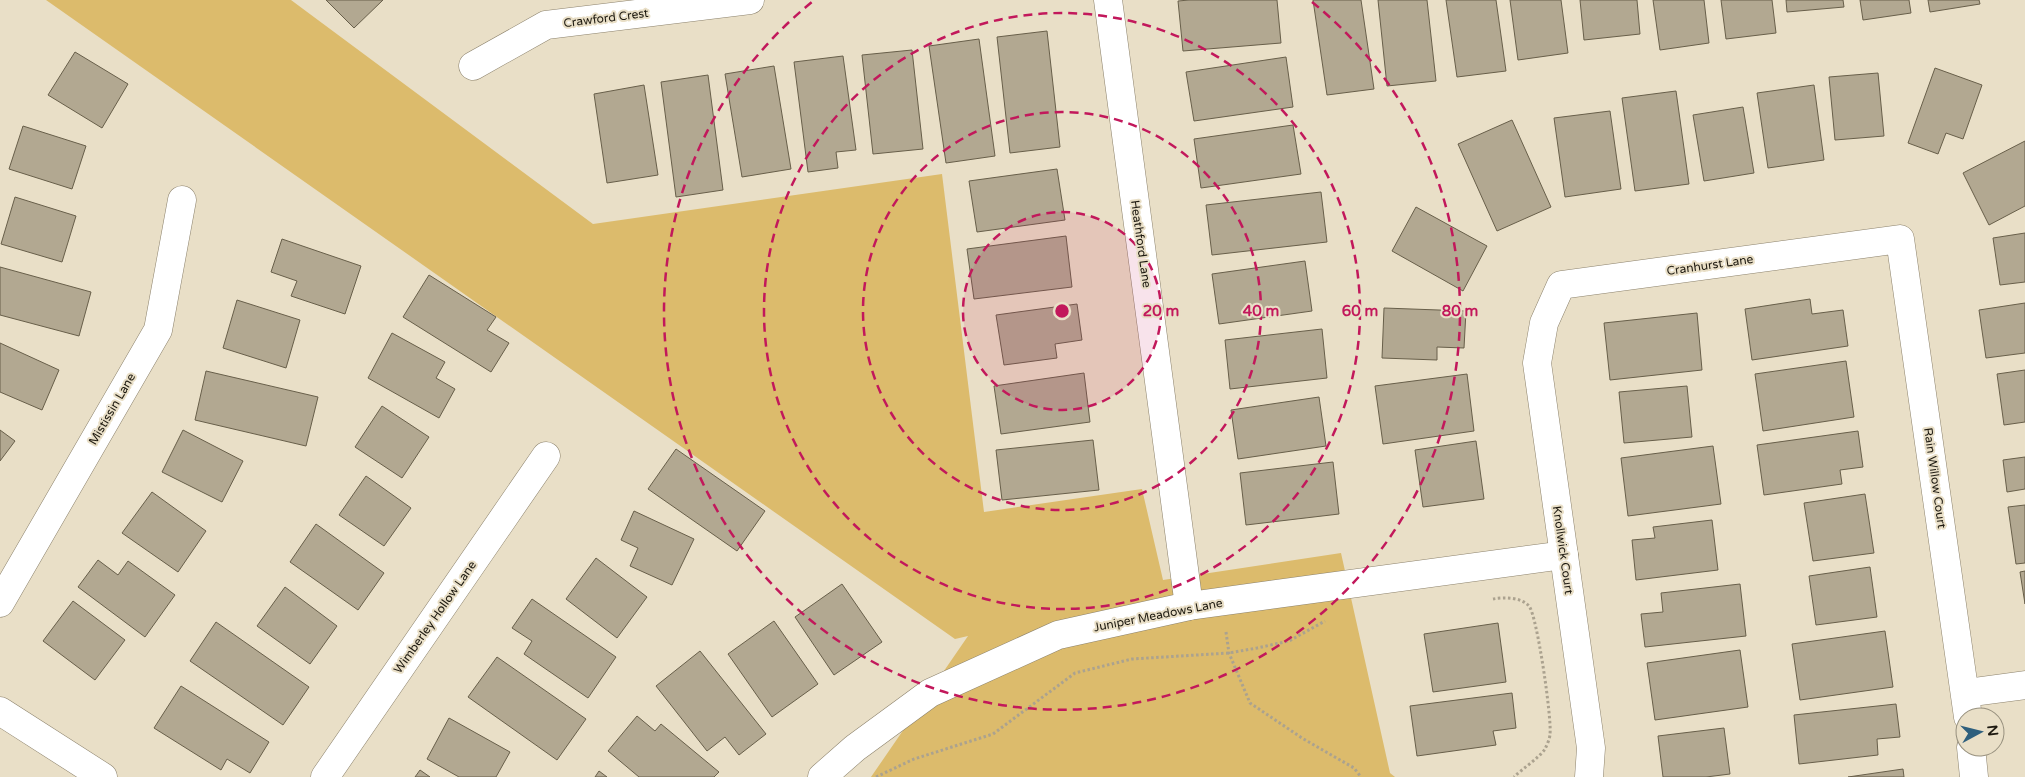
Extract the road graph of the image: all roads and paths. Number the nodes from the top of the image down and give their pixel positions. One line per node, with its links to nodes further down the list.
1 (750, 0): 3 (street, Crawford Crest)
2 (1108, 0): 12 (street, Heathford Lane)
3 (473, 66)
4 (182, 200): 11 (street, Mistissin Lane)
5 (1900, 238): 6 (street, Cranhurst Lane); 16 (street, Rain Willow Court)
6 (1544, 322): 8 (street, Knollwick Court)
7 (546, 456): 20 (street, Wimberley Hollow Lane)
8 (1564, 554): 10 (street, Juniper Meadows Lane); 25 (street, Knollwick Court)
9 (1492, 599): 24 (path)
10 (1222, 602): 12 (street, Juniper Meadows Lane); 14 (path)
11 (0, 603)
12 (1189, 606): 21 (street, Juniper Meadows Lane)
13 (1334, 619): 14 (path)
14 (1229, 653): 22 (path); 23 (path)
15 (2025, 686): 16 (street)
16 (1967, 705)
17 (0, 711): 19 (street)
18 (1972, 757): 26 (street)
19 (103, 777)
20 (325, 777)
21 (822, 777)
22 (876, 777)
23 (1361, 777)
24 (1514, 777)
25 (1589, 777)
26 (1974, 777)

